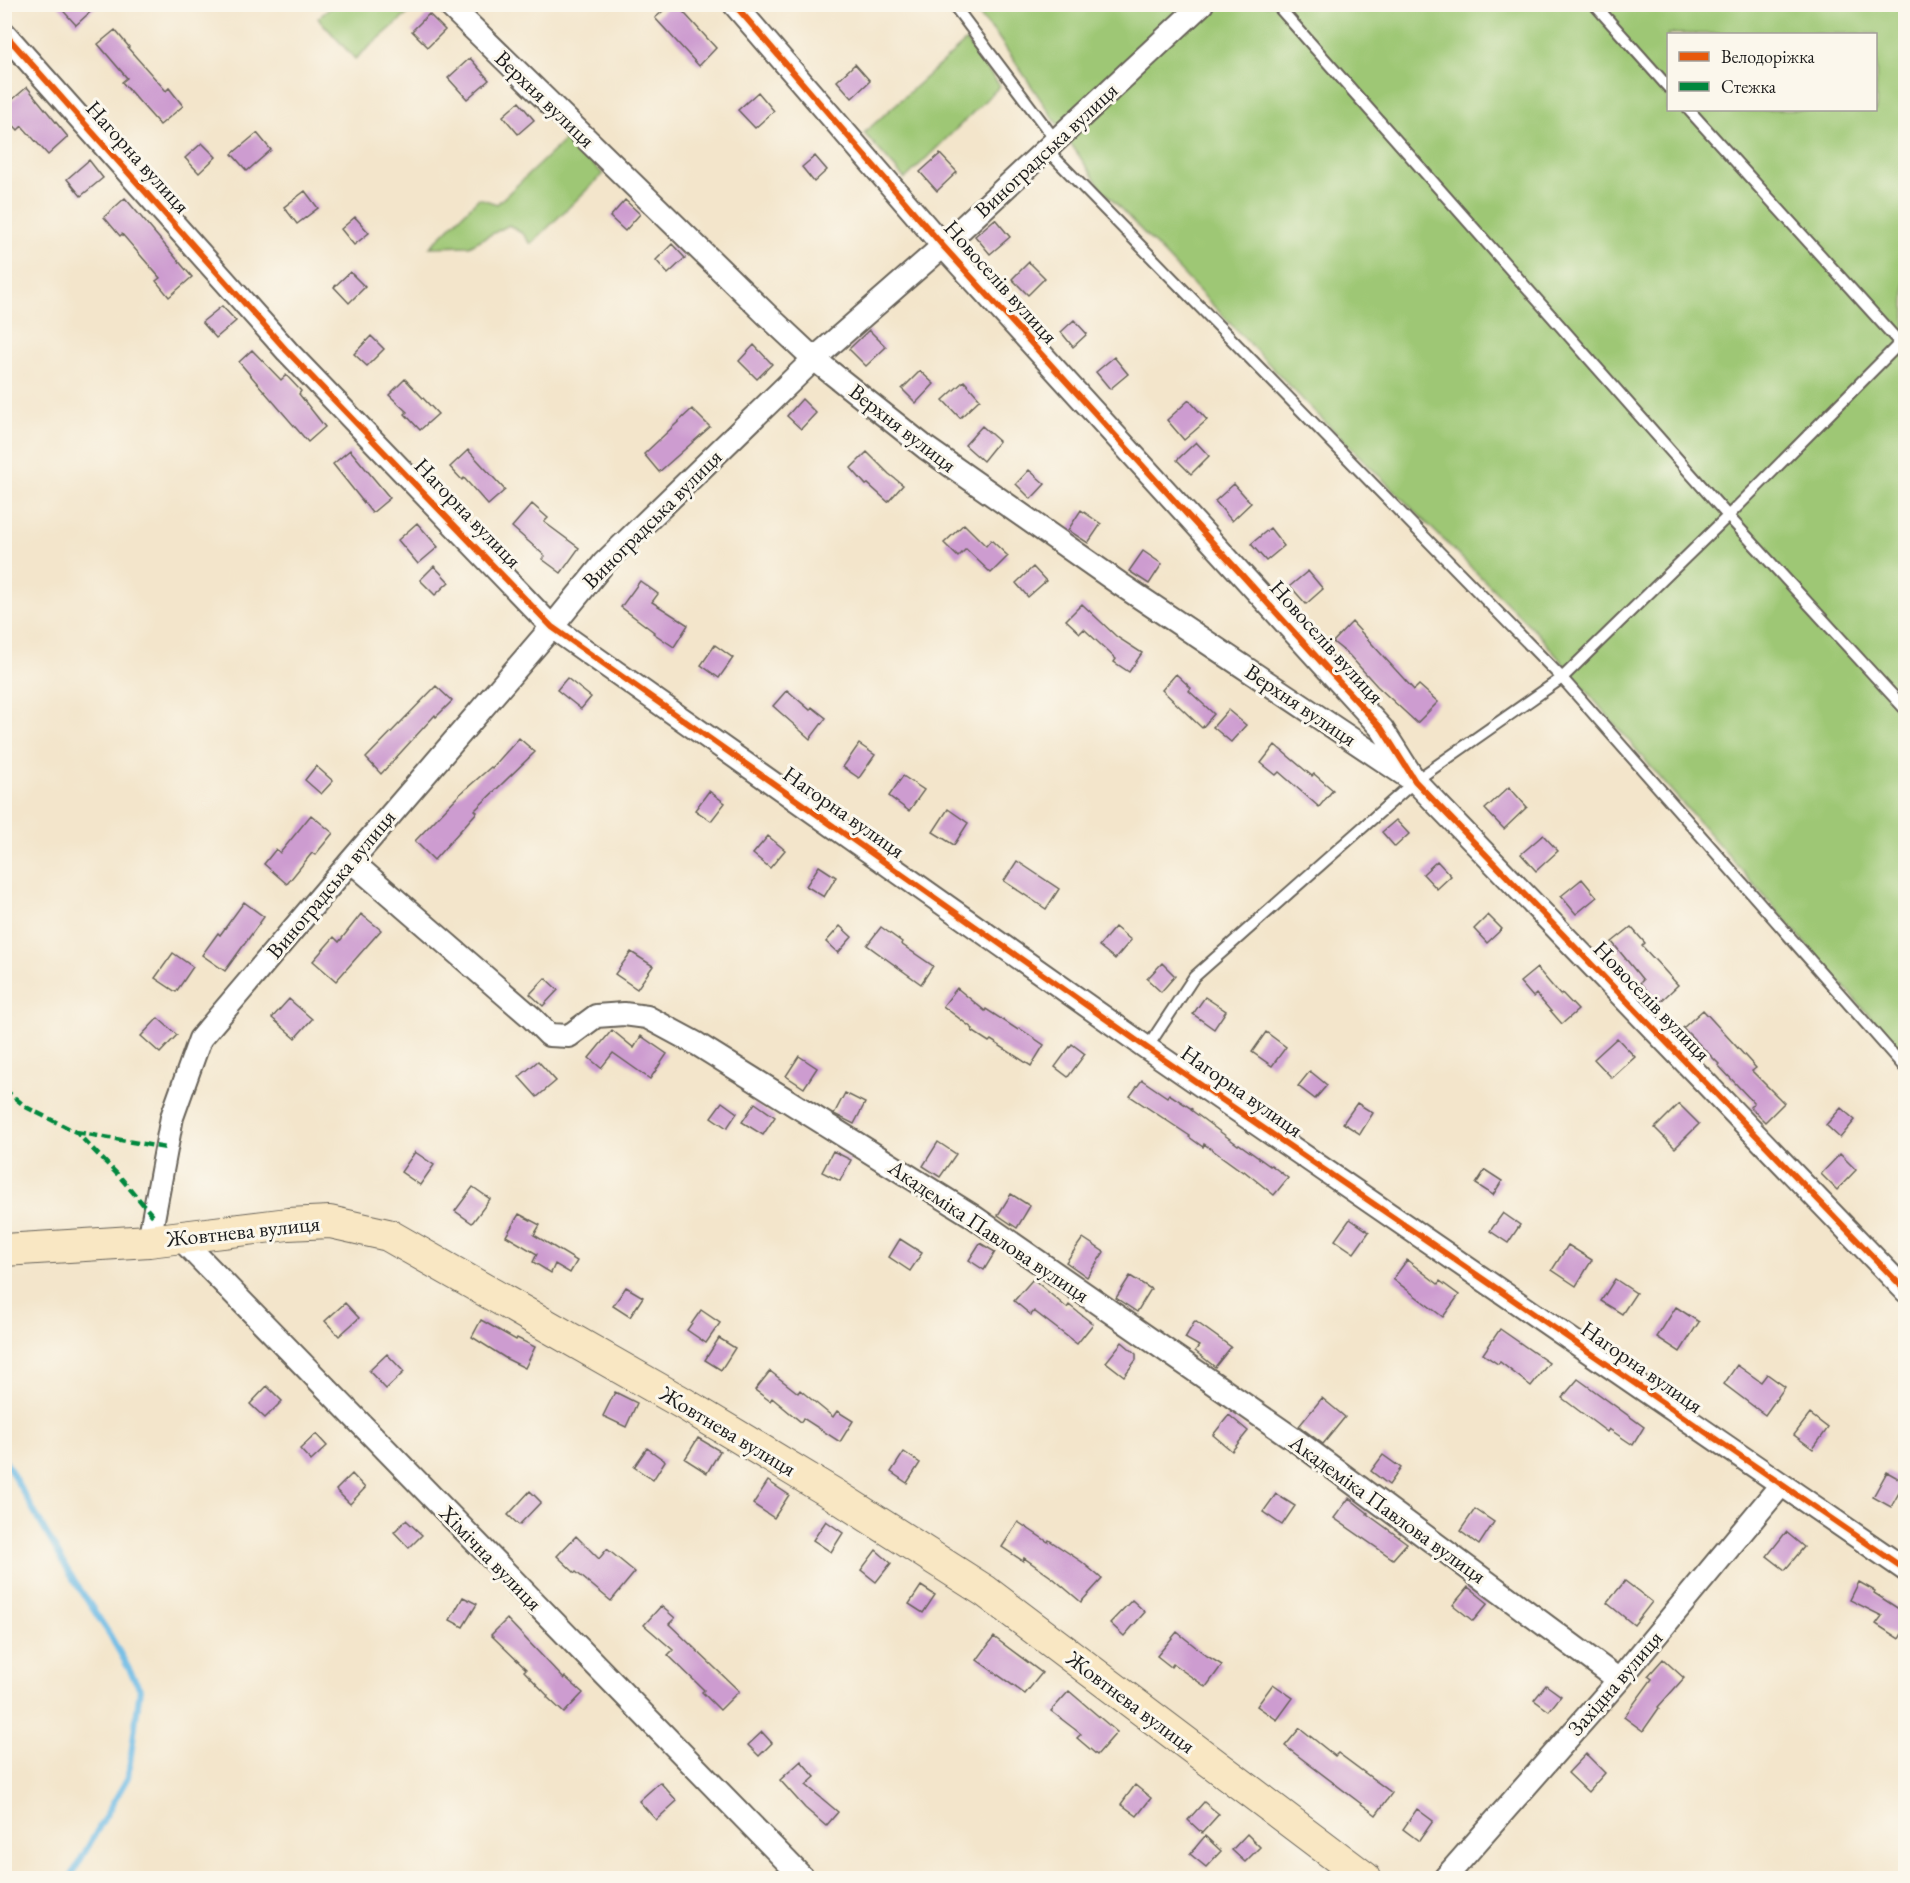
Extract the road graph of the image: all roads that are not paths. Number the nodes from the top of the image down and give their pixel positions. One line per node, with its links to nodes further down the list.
1 (448, 4): 14 (street, Верхня вулиця)
2 (734, 4): 11 (street, Новоселів вулиця)
3 (953, 4): 10 (lane)
4 (1202, 4): 10 (street, Виноградська вулиця)
5 (1276, 4): 15 (lane)
6 (1594, 4): 8 (lane)
7 (4, 33): 16 (street, Нагорна вулиця)
8 (1667, 86)
9 (1690, 111): 13 (lane)
10 (1052, 145): 11 (street, Виноградська вулиця); 17 (lane)
11 (943, 246): 14 (street, Виноградська вулиця); 19 (street, Новоселів вулиця)
12 (1905, 332): 13 (lane)
13 (1900, 343): 15 (lane)
14 (814, 359): 16 (street, Виноградська вулиця); 19 (street, Верхня вулиця)
15 (1728, 516): 17 (lane); 18 (lane)
16 (552, 627): 20 (street, Виноградська вулиця); 21 (street, Нагорна вулиця)
17 (1562, 678): 19 (lane); 22 (lane)
18 (1905, 710)
19 (1414, 781): 21 (lane); 25 (street, Новоселів вулиця)
20 (351, 861): 23 (street, Виноградська вулиця); 28 (street, Академіка Павлова вулиця)
21 (1147, 1048): 26 (street, Нагорна вулиця)
22 (1905, 1069)
23 (164, 1239): 24 (main road, Жовтнева вулиця); 29 (street, Хімічна вулиця); 30 (main road, Жовтнева вулиця)
24 (4, 1250)
25 (1905, 1291)
26 (1781, 1485): 27 (street, Нагорна вулиця); 28 (street, Західна вулиця)
27 (1905, 1570)
28 (1618, 1680): 31 (street, Західна вулиця)
29 (803, 1878)
30 (1365, 1878)
31 (1445, 1878)

